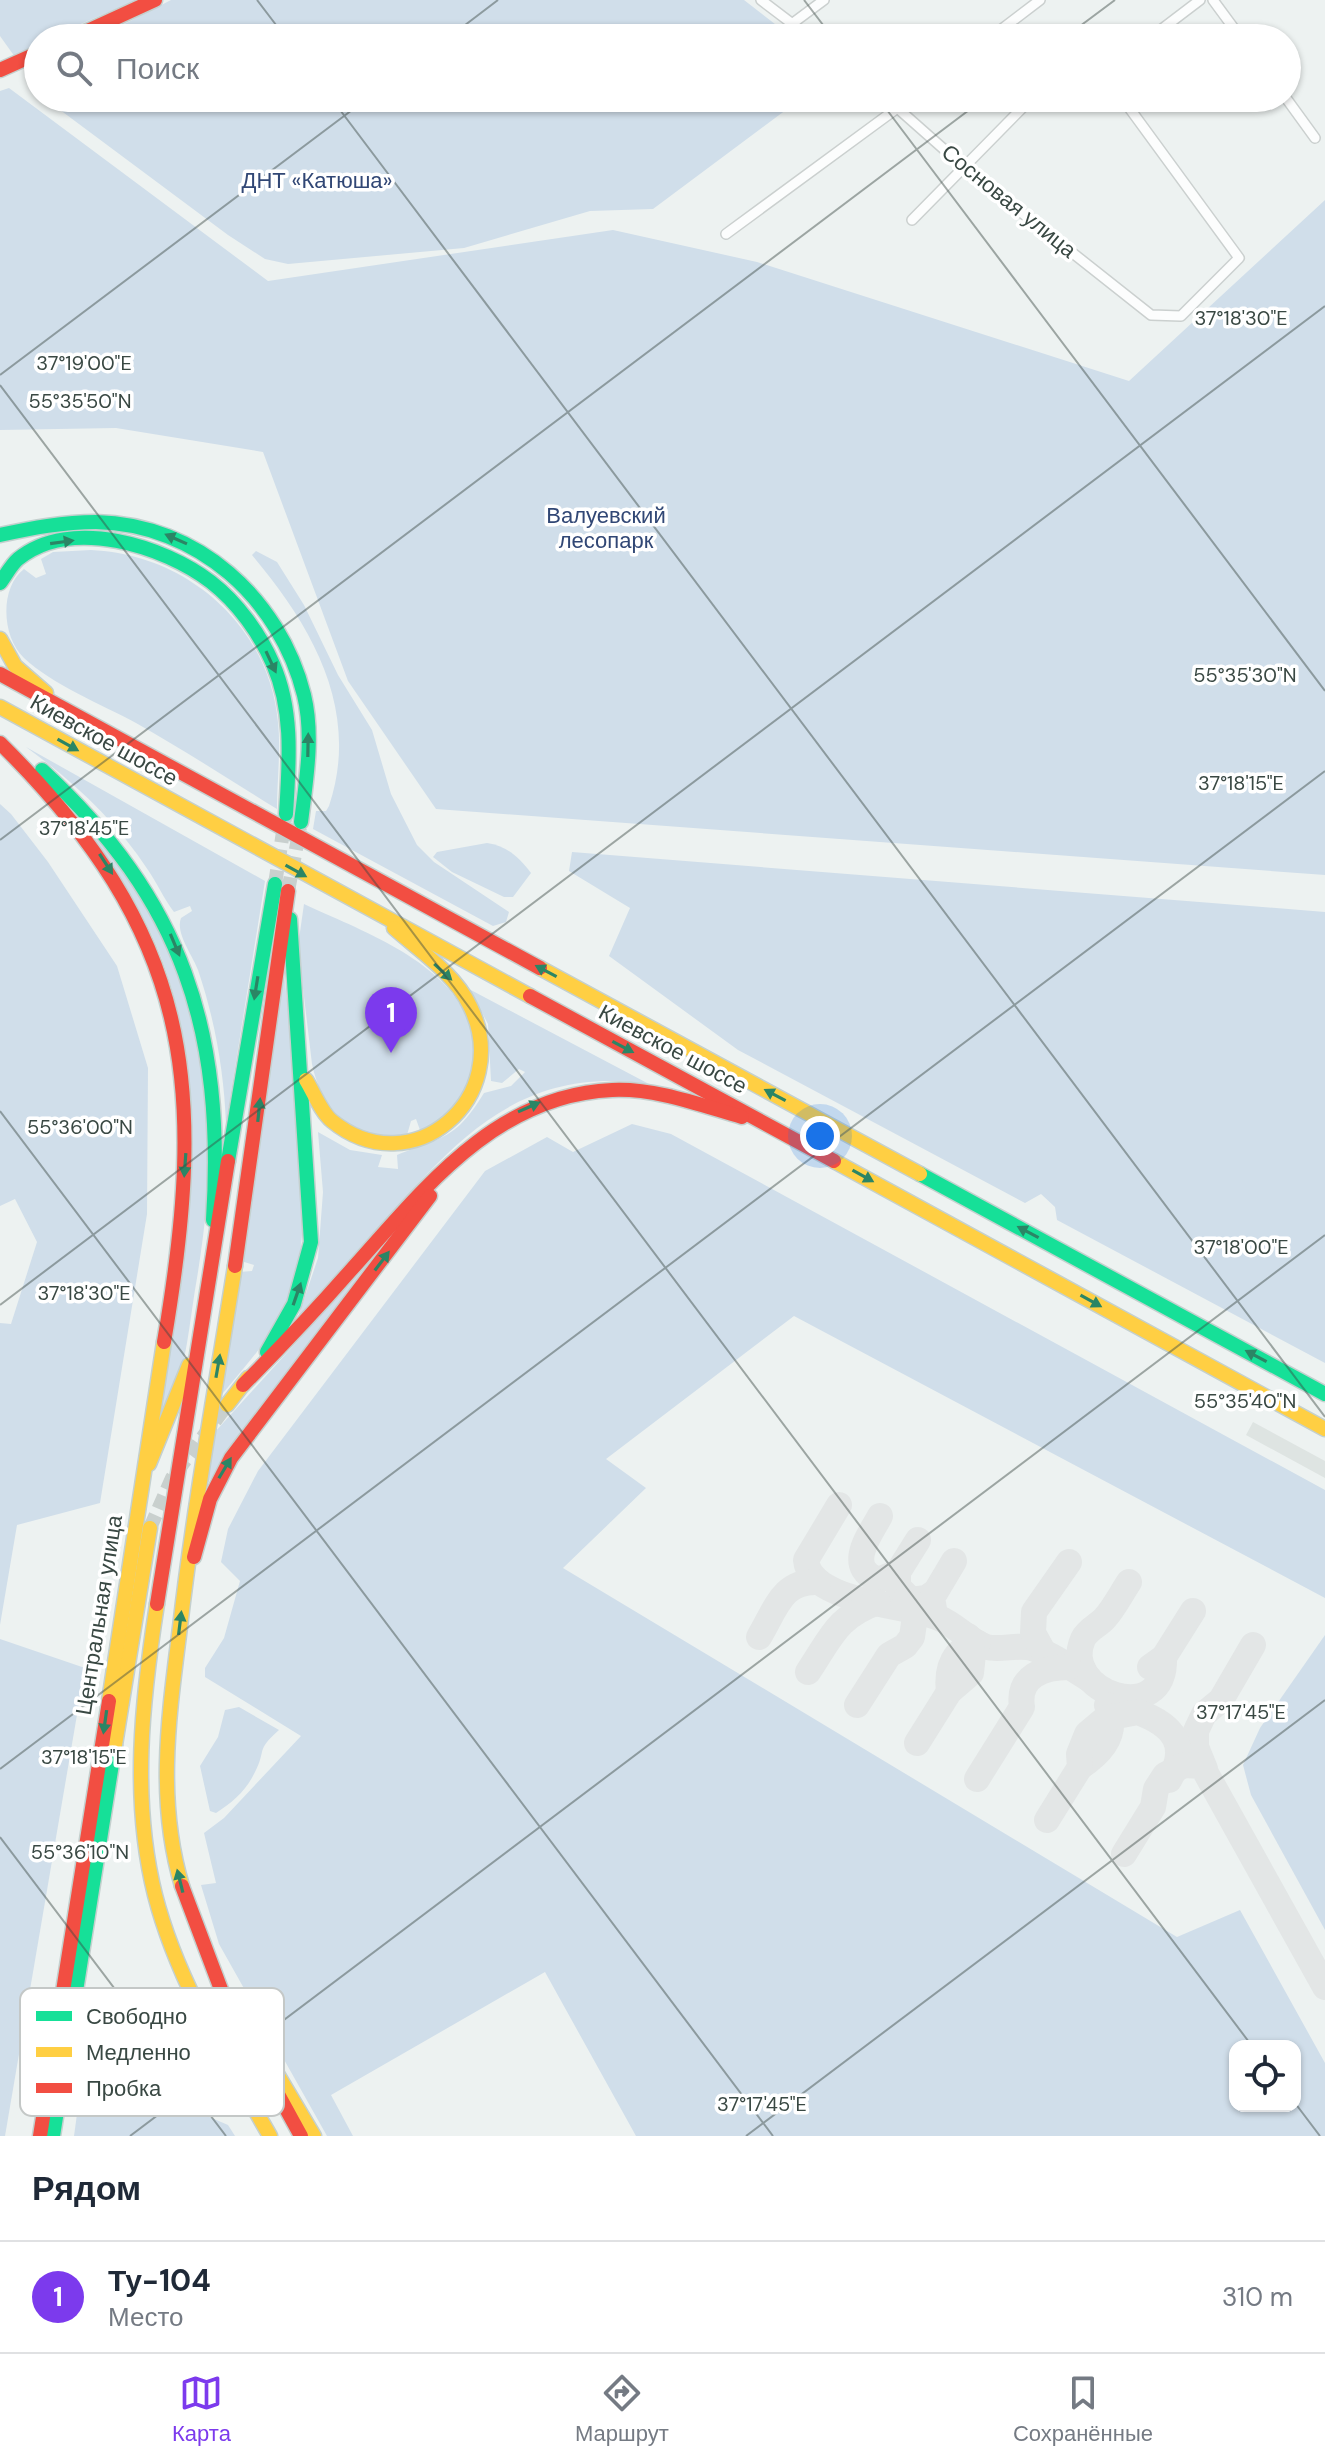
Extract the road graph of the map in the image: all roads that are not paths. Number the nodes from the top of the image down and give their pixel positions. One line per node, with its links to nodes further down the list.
1 (155, 0): 8 (main road)
2 (761, 0): 7 (street)
3 (824, 0): 7 (street)
4 (1040, 0): 9 (street)
5 (1200, 0): 10 (street)
6 (1213, 0): 11 (street)
7 (793, 23)
8 (103, 24)
9 (1008, 24)
10 (1168, 24)
11 (1231, 24)
12 (24, 59): 13 (main road)
13 (0, 70)
14 (893, 112): 22 (street)
15 (902, 112): 20 (street, Сосновая улица)
16 (1018, 112): 20 (street)
17 (1132, 112): 20 (street, Сосновая улица)
18 (1296, 112): 19 (street)
19 (1315, 138)
20 (964, 167): 21 (street)
21 (912, 220)
22 (726, 234)
23 (0, 535): 31 (main road, one-way to 23)
24 (0, 583): 30 (main road, one-way to 30)
25 (0, 639): 28 (main road)
26 (0, 674): 28 (main road, Киевское шоссе)
27 (0, 707): 33 (main road, Киевское шоссе, one-way to 33)
28 (68, 711): 40 (main road, Киевское шоссе, one-way to 28)
29 (0, 741): 37 (main road, one-way to 37); 43 (main road, one-way to 43)
30 (286, 814)
31 (301, 822)
32 (282, 887): 34 (main road); 37 (main road, one-way to 37); 45 (main road, one-way to 32)
33 (384, 920): 34 (main road, one-way to 34); 35 (main road, Киевское шоссе, one-way to 35)
34 (301, 1065): 39 (main road, one-way to 34)
35 (770, 1125): 36 (main road, one-way to 35); 42 (main road, Киевское шоссе, one-way to 42)
36 (467, 1148): 39 (main road); 45 (main road, one-way to 36)
37 (213, 1265): 38 (main road)
38 (202, 1327): 43 (main road); 49 (main road)
39 (243, 1385): 41 (main road)
40 (1325, 1394)
41 (227, 1405)
42 (1325, 1429)
43 (142, 1479): 47 (main road, Центральная улица, one-way to 47)
44 (150, 1528): 48 (main road, Центральная улица)
45 (183, 1595): 46 (main road, one-way to 45)
46 (203, 1955): 50 (main road); 51 (main road)
47 (66, 1988)
48 (77, 1988)
49 (189, 1988)
50 (220, 1988)
51 (223, 1988)
52 (284, 2087): 61 (main road)
53 (284, 2108): 60 (main road)
54 (44, 2116): 57 (main road, Центральная улица, one-way to 57)
55 (56, 2116): 58 (main road, Центральная улица)
56 (259, 2116): 59 (main road)
57 (40, 2136)
58 (53, 2136)
59 (270, 2136)
60 (301, 2136)
61 (314, 2136)

